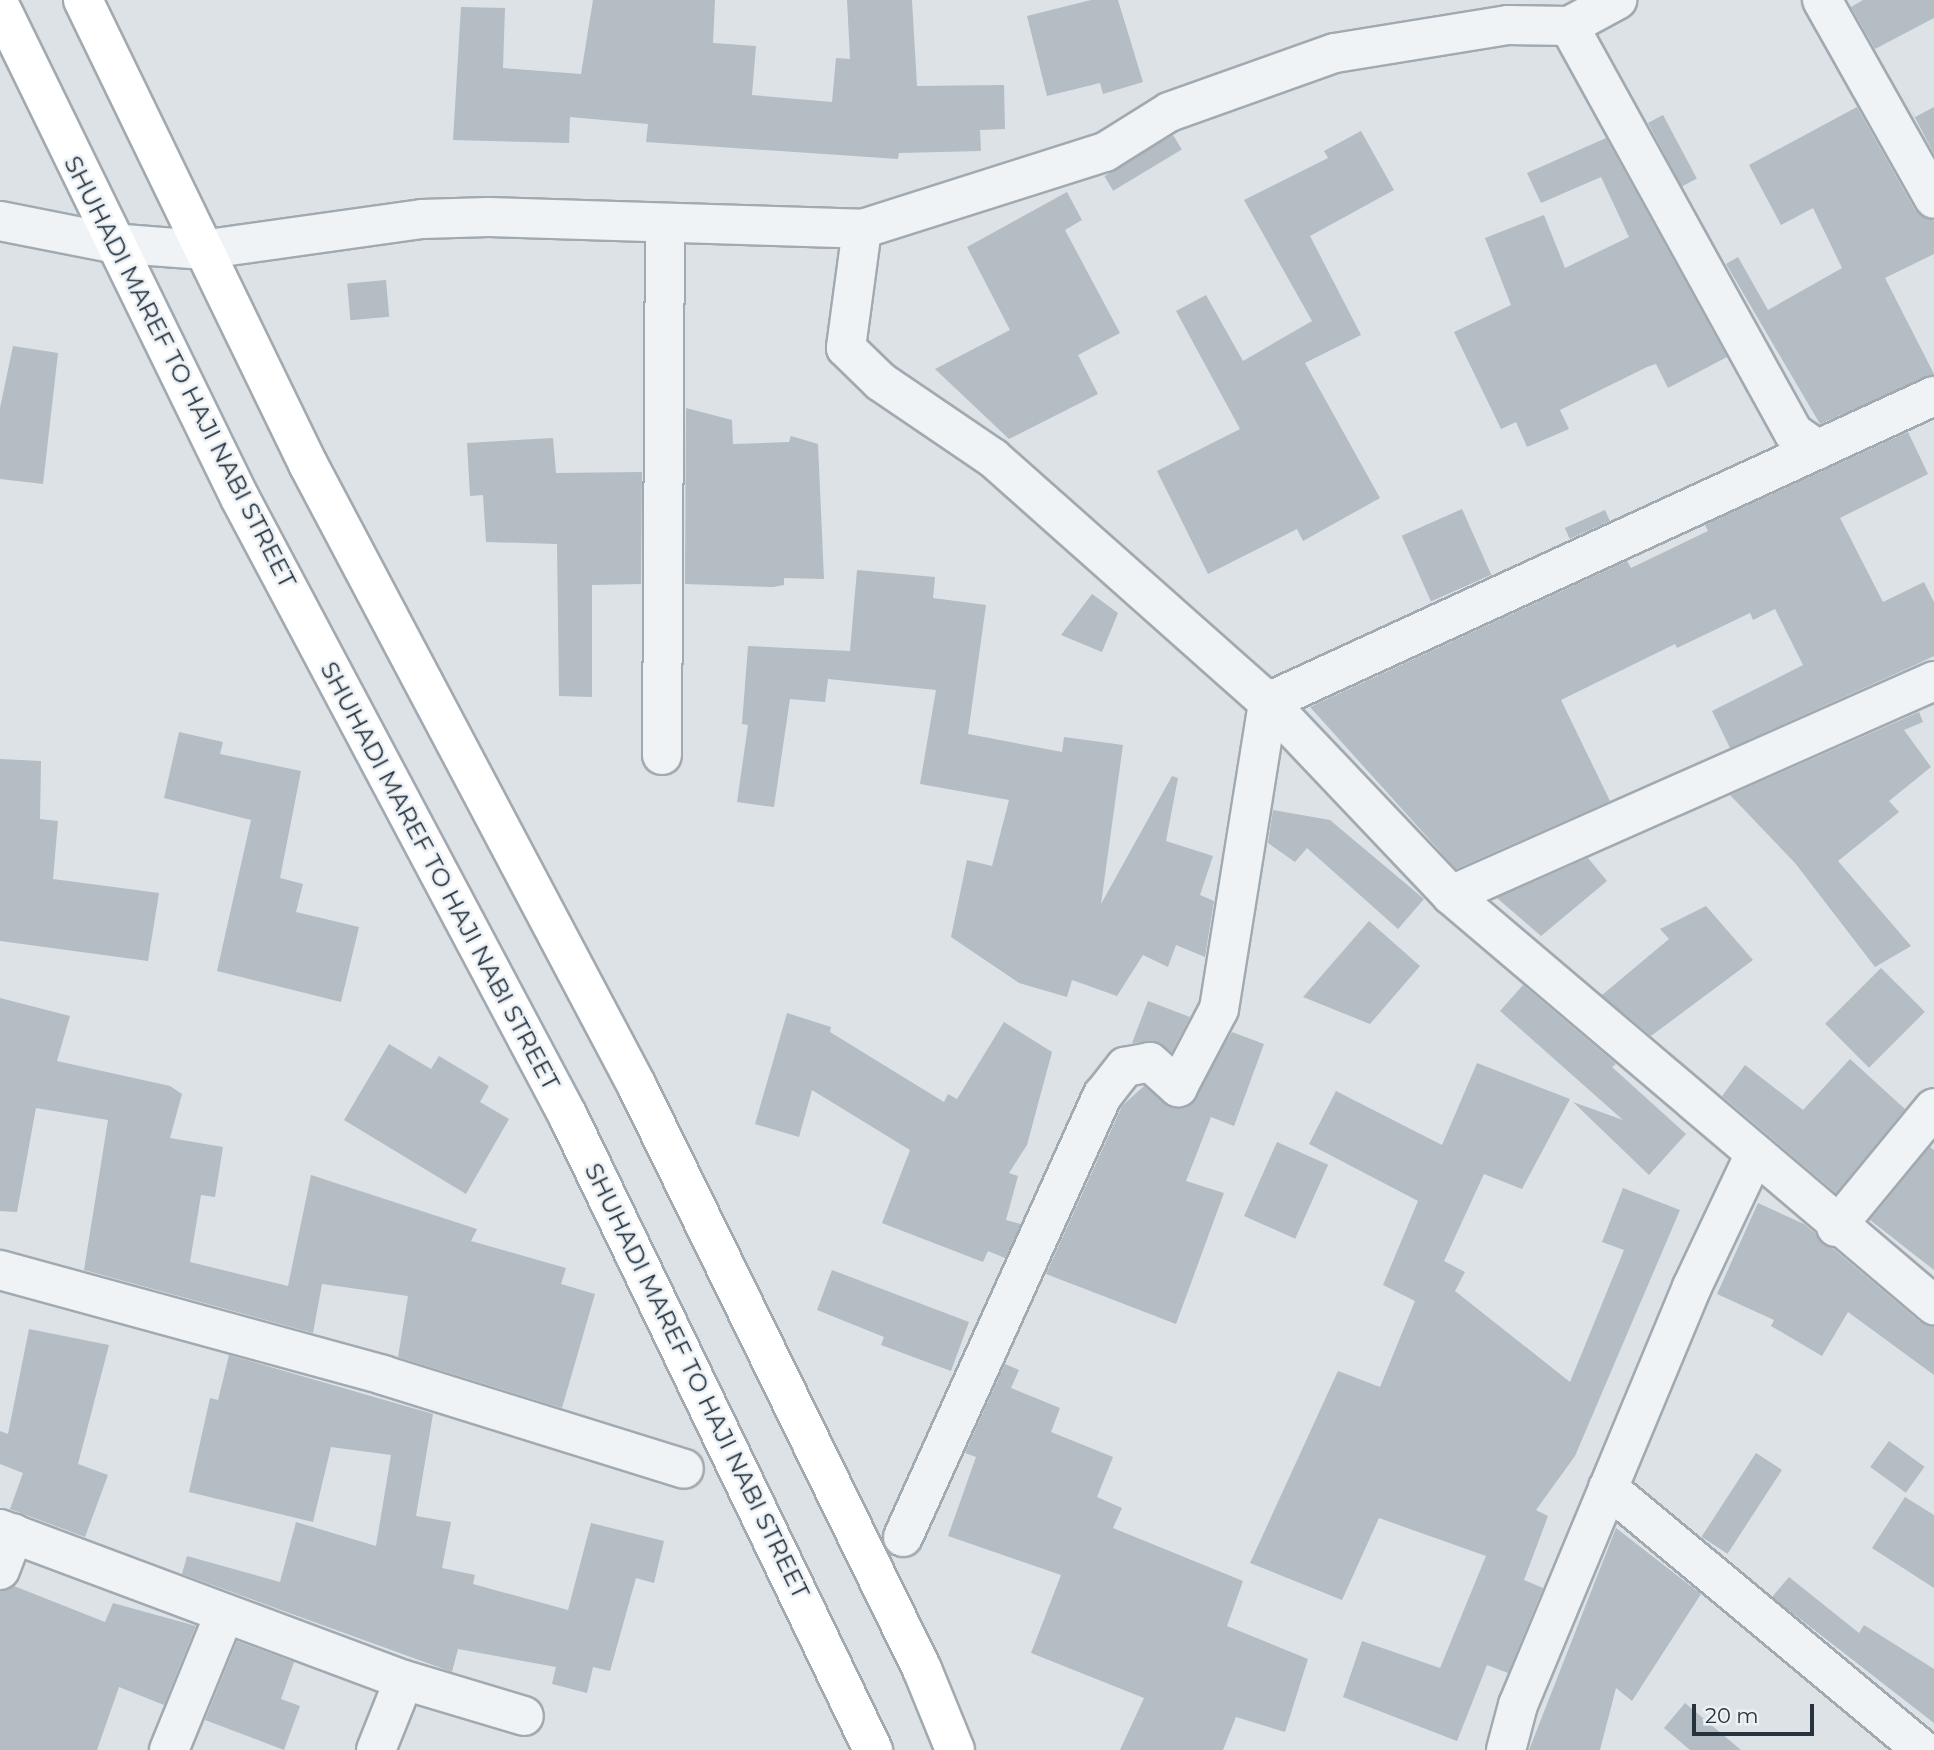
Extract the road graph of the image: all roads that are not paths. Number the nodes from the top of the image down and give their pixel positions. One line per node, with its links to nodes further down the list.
1 (83, 0): 12 (main road)
2 (1617, 0): 6 (street)
3 (1822, 0): 7 (street)
4 (0, 6): 11 (main road, SHUHADI MAREF TO HAJI NABI STREET)
5 (1502, 12): 6 (street); 10 (street)
6 (1569, 26): 14 (street)
7 (1934, 199)
8 (0, 220): 11 (street)
9 (665, 225): 10 (street); 12 (street); 17 (street)
10 (862, 229): 16 (street)
11 (111, 243): 12 (street); 34 (main road, SHUHADI MAREF TO HAJI NABI STREET)
12 (201, 250): 35 (main road)
13 (1934, 396): 14 (street)
14 (1818, 450): 16 (street)
15 (1934, 681): 18 (street)
16 (1268, 702): 18 (street); 27 (street)
17 (662, 755)
18 (1451, 895): 20 (street)
19 (1934, 1108): 21 (street)
20 (1755, 1154): 21 (street); 25 (street)
21 (1836, 1227): 23 (street)
22 (0, 1269): 24 (street)
23 (1934, 1305)
24 (684, 1469)
25 (1608, 1488): 36 (street); 37 (street)
26 (7, 1532): 28 (street); 29 (street)
27 (903, 1537)
28 (0, 1570)
29 (224, 1615): 30 (street); 32 (street)
30 (404, 1680): 31 (street); 33 (street)
31 (524, 1716)
32 (169, 1750)
33 (376, 1750)
34 (873, 1750)
35 (954, 1750)
36 (1506, 1750)
37 (1922, 1750)

